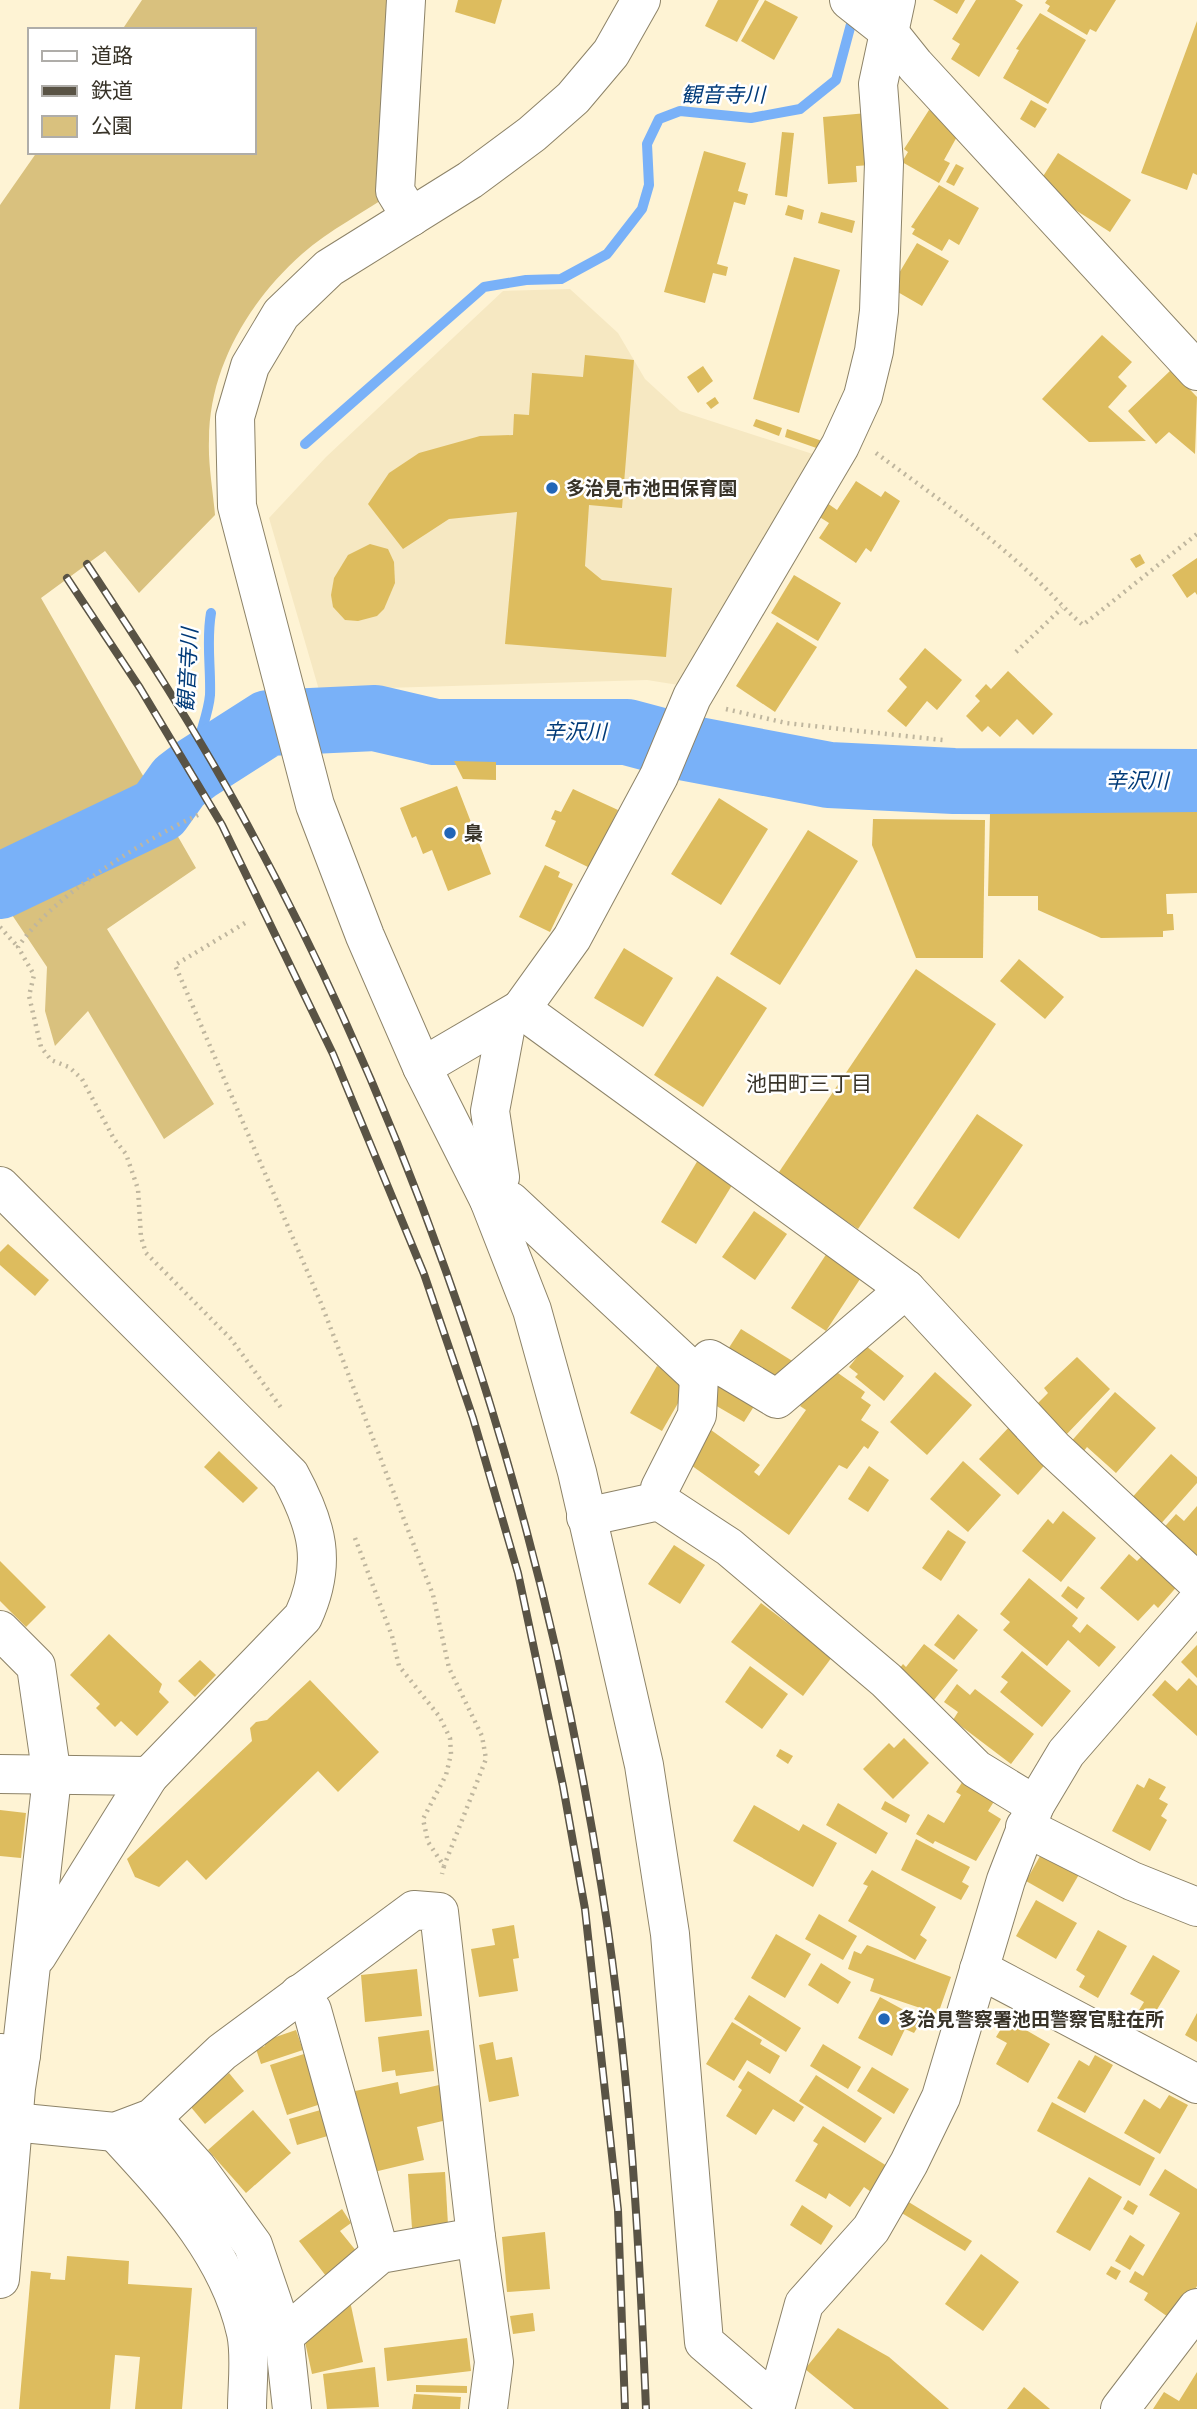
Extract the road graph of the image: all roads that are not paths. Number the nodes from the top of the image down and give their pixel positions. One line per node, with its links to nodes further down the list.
1 (406, 0): 4 (street)
2 (641, 0): 4 (street)
3 (874, 10): 5 (street); 6 (street)
4 (411, 217): 7 (street)
5 (1197, 371)
6 (514, 1015): 7 (street); 9 (street); 10 (street)
7 (422, 1067): 9 (street)
8 (0, 1186): 17 (street)
9 (487, 1195): 11 (street); 13 (street)
10 (906, 1289): 11 (street); 14 (street)
11 (699, 1377): 12 (street)
12 (659, 1501): 13 (street); 19 (street)
13 (586, 1517): 33 (street)
14 (1197, 1598): 19 (street)
15 (0, 1630): 18 (street)
16 (0, 1774): 18 (street)
17 (149, 1776): 18 (street); 21 (street)
18 (52, 1777): 21 (street)
19 (1030, 1816): 20 (street); 22 (street)
20 (1197, 1907)
21 (31, 1966): 24 (street)
22 (979, 1969): 25 (street); 33 (street)
23 (299, 1994): 26 (street); 28 (street); 29 (street)
24 (13, 2079): 27 (street); 30 (street)
25 (1197, 2084)
26 (152, 2118): 27 (street); 32 (street)
27 (114, 2132): 34 (street)
28 (476, 2236): 29 (street); 36 (street)
29 (380, 2254): 32 (street)
30 (0, 2279)
31 (1197, 2308): 37 (street)
32 (284, 2336): 35 (street)
33 (775, 2406)
34 (247, 2409)
35 (292, 2409)
36 (488, 2409)
37 (1120, 2409)

